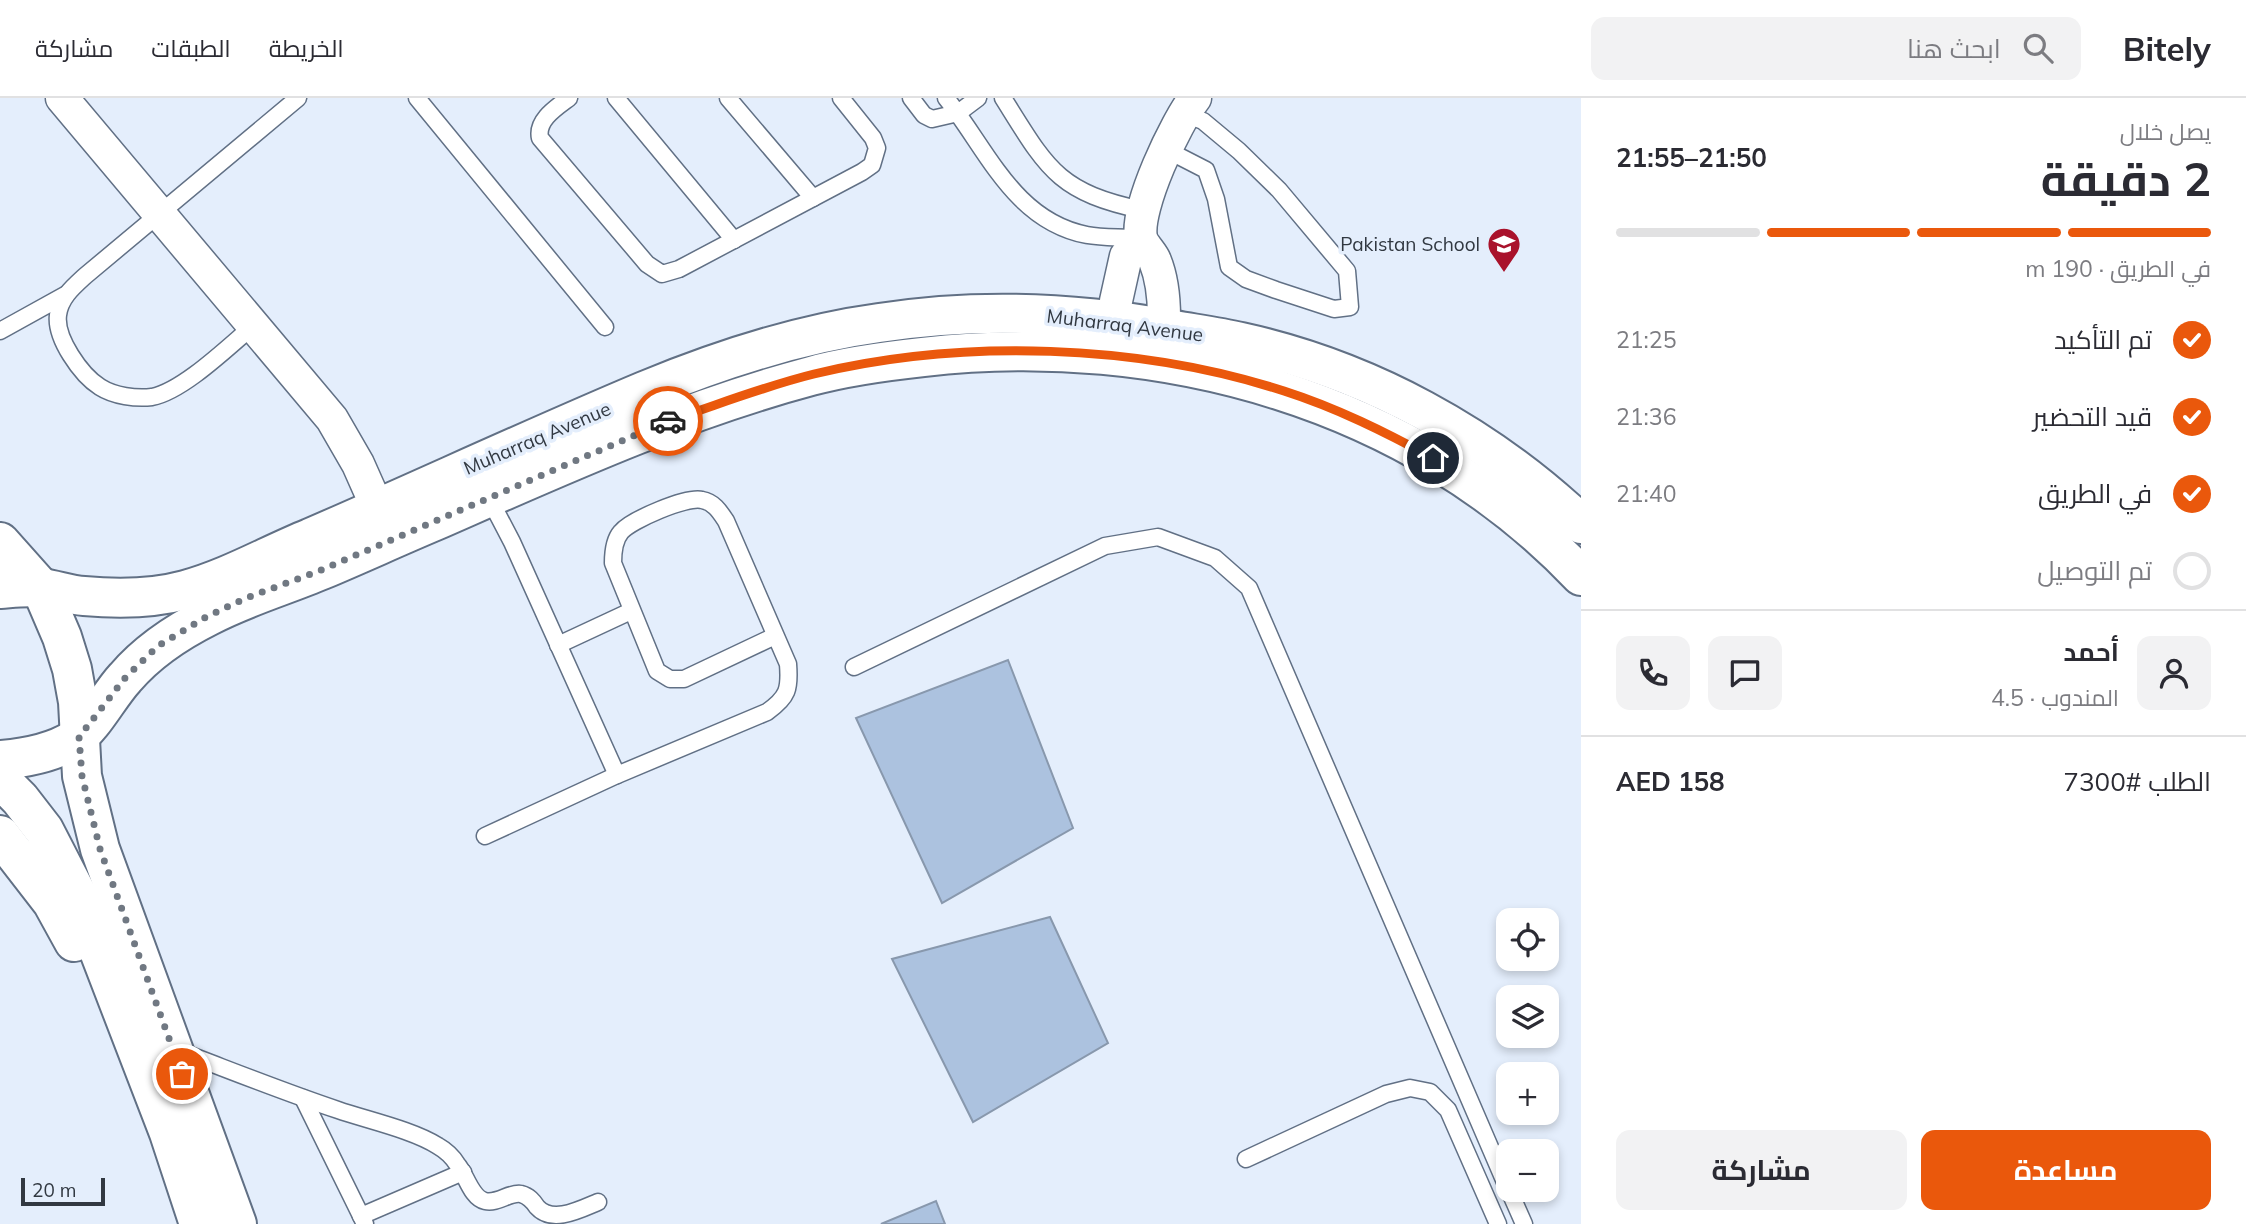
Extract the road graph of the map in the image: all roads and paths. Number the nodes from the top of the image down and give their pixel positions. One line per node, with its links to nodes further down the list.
1 (62, 98): 16 (street)
2 (298, 98): 16 (lane)
3 (417, 98): 21 (lane)
4 (569, 98): 18 (lane)
5 (615, 98): 18 (lane)
6 (728, 98): 15 (lane)
7 (841, 98): 15 (lane)
8 (911, 98): 13 (lane)
9 (946, 98): 13 (lane)
10 (978, 98): 13 (lane)
11 (1003, 98): 17 (lane)
12 (1190, 106): 14 (street); 14 (lane)
13 (958, 113): 17 (lane)
14 (1167, 150): 17 (street)
15 (813, 198): 18 (lane)
16 (160, 215): 19 (lane); 20 (street)
17 (1142, 224): 23 (street); 24 (street)
18 (734, 240)
19 (65, 295): 20 (lane); 22 (lane)
20 (253, 326): 26 (street)
21 (605, 327)
22 (0, 331)
23 (1113, 337): 24 (street, Muharraq Avenue); 25 (street, Muharraq Avenue); 26 (street, Muharraq Avenue)
24 (1163, 346): 27 (street, Muharraq Avenue); 29 (street, Muharraq Avenue)
25 (488, 497): 34 (lane); 36 (street, Muharraq Avenue)
26 (378, 509): 30 (street, Muharraq Avenue)
27 (1571, 509)
28 (0, 542): 30 (street)
29 (1581, 576)
30 (41, 588): 31 (street, Muharraq Avenue); 36 (street)
31 (0, 589)
32 (631, 611): 33 (lane); 33 (lane); 34 (lane)
33 (775, 636): 38 (lane)
34 (558, 645): 38 (lane)
35 (854, 667): 46 (lane)
36 (79, 737): 37 (street, Muharraq Avenue); 42 (street)
37 (0, 760)
38 (617, 775): 41 (lane)
39 (0, 779): 44 (street)
40 (0, 835): 44 (street)
41 (485, 836)
42 (173, 1049): 43 (lane); 52 (street)
43 (303, 1098): 47 (lane); 50 (lane)
44 (169, 1133): 51 (street)
45 (1246, 1158): 53 (lane)
46 (1496, 1159)
47 (463, 1172): 48 (lane); 50 (lane)
48 (598, 1202)
49 (1515, 1202): 54 (lane)
50 (363, 1220)
51 (199, 1224)
52 (237, 1224)
53 (1498, 1224)
54 (1524, 1224)

